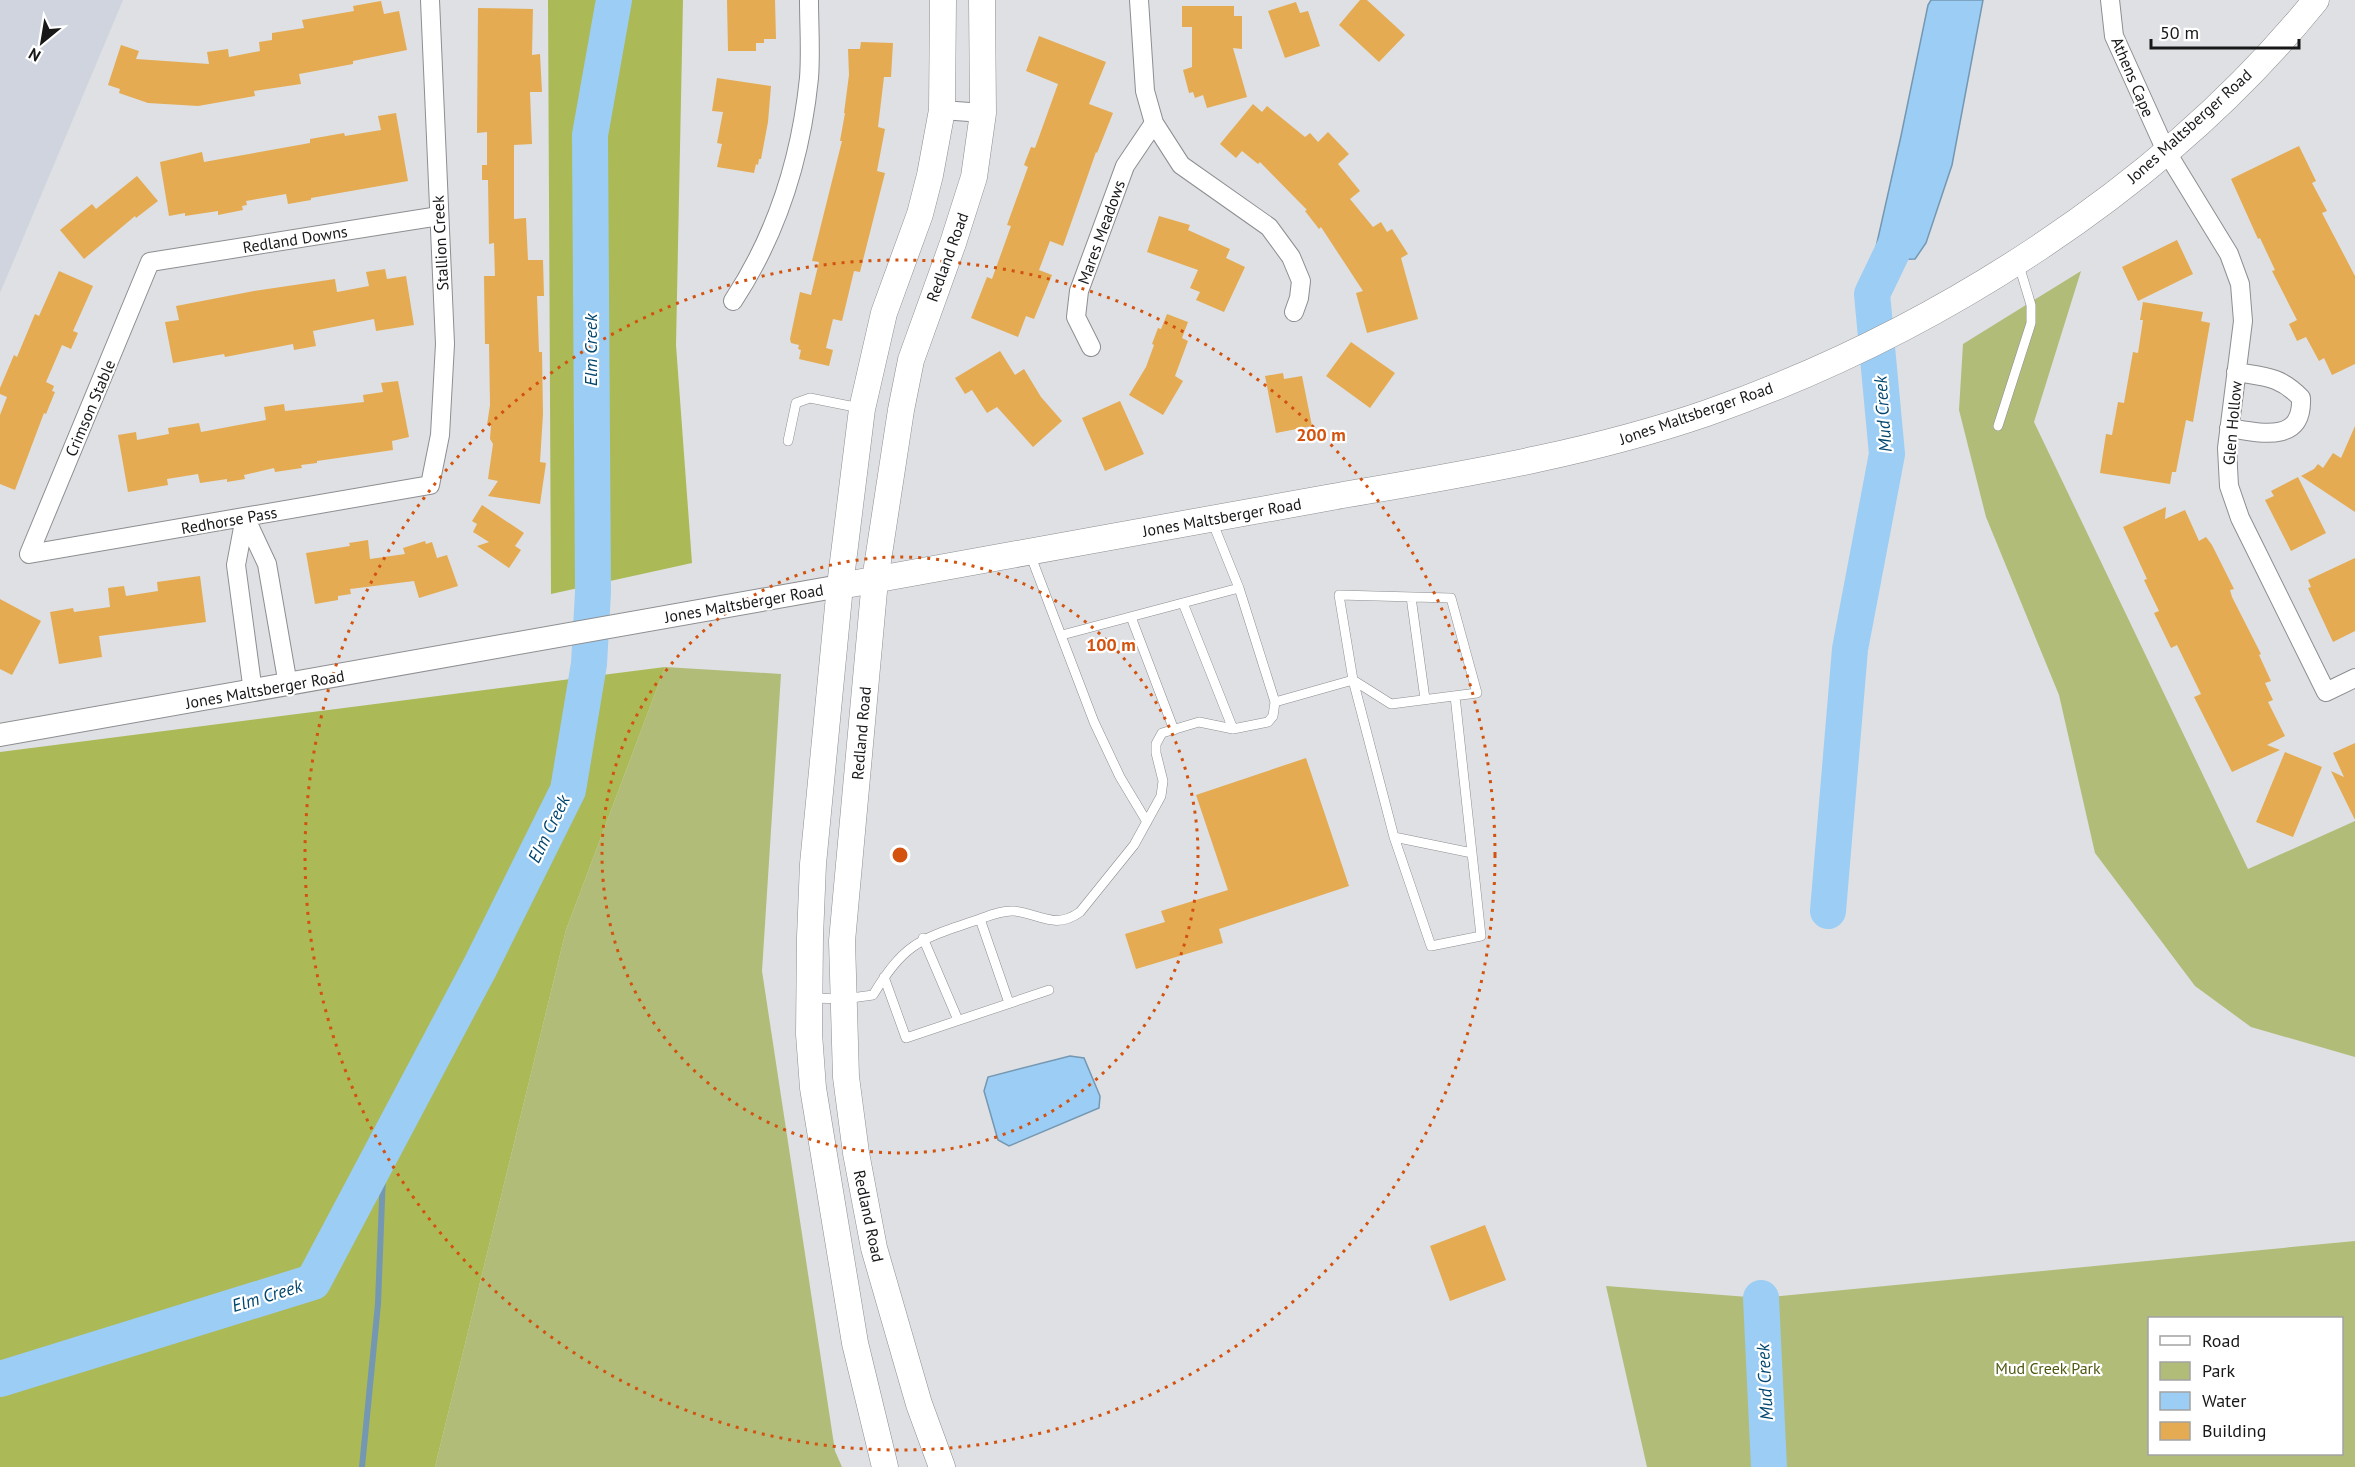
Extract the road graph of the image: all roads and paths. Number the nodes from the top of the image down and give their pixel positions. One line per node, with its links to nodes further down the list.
1 (429, 0): 12 (street, Stallion Creek)
2 (809, 0): 15 (street)
3 (943, 0): 8 (main road, Redland Road)
4 (982, 0): 9 (main road, Redland Road)
5 (1138, 0): 10 (street)
6 (2110, 0): 11 (street, Athens Cape)
7 (2316, 0): 11 (main road, Jones Maltsberger Road)
8 (942, 110): 9 (street); 19 (main road, Redland Road)
9 (982, 113): 28 (main road, Redland Road)
10 (1154, 123): 16 (street); 17 (street, Mares Meadows)
11 (2166, 152): 14 (main road, Jones Maltsberger Road); 18 (street, Glen Hollow)
12 (439, 216): 13 (street, Redland Downs); 23 (street, Stallion Creek)
13 (150, 262): 27 (street, Crimson Stable)
14 (2018, 262): 20 (lane); 25 (main road, Jones Maltsberger Road)
15 (733, 301)
16 (1294, 312)
17 (1091, 347)
18 (2236, 372): 21 (street, Glen Hollow); 21 (street)
19 (862, 409): 22 (lane); 29 (main road, Redland Road)
20 (1998, 426)
21 (2229, 428): 35 (street, Glen Hollow)
22 (788, 441)
23 (430, 485): 24 (street, Redhorse Pass)
24 (244, 518): 27 (street, Redhorse Pass); 37 (street); 38 (street)
25 (1211, 519): 26 (main road, Jones Maltsberger Road); 30 (lane)
26 (1029, 552): 28 (main road, Jones Maltsberger Road); 34 (lane)
27 (29, 554)
28 (875, 580): 29 (main road, Jones Maltsberger Road); 53 (main road, Redland Road)
29 (840, 586): 37 (street, Jones Maltsberger Road); 52 (main road, Redland Road)
30 (1239, 588): 32 (lane); 41 (lane)
31 (1411, 597): 36 (lane); 39 (lane); 40 (lane)
32 (1183, 603): 33 (lane); 42 (lane)
33 (1131, 617): 34 (lane); 43 (lane)
34 (1062, 635): 45 (lane)
35 (2355, 678)
36 (1353, 680): 40 (lane); 41 (lane); 46 (lane)
37 (288, 686): 38 (street, Jones Maltsberger Road)
38 (253, 692): 44 (street, Jones Maltsberger Road)
39 (1455, 696): 40 (lane); 47 (lane)
40 (1425, 699)
41 (1275, 702): 42 (lane)
42 (1233, 729): 43 (lane)
43 (1174, 730): 45 (lane)
44 (0, 735)
45 (1147, 822): 48 (lane)
46 (1394, 837): 47 (lane); 47 (lane)
47 (1472, 853)
48 (980, 919): 49 (lane); 54 (lane)
49 (923, 938): 50 (lane); 55 (lane)
50 (884, 977): 53 (lane); 55 (lane)
51 (1049, 990): 54 (lane)
52 (810, 998): 53 (lane); 56 (main road, Redland Road)
53 (844, 999): 57 (main road, Redland Road)
54 (1009, 1003): 55 (lane)
55 (958, 1020)
56 (885, 1467)
57 (942, 1467)

